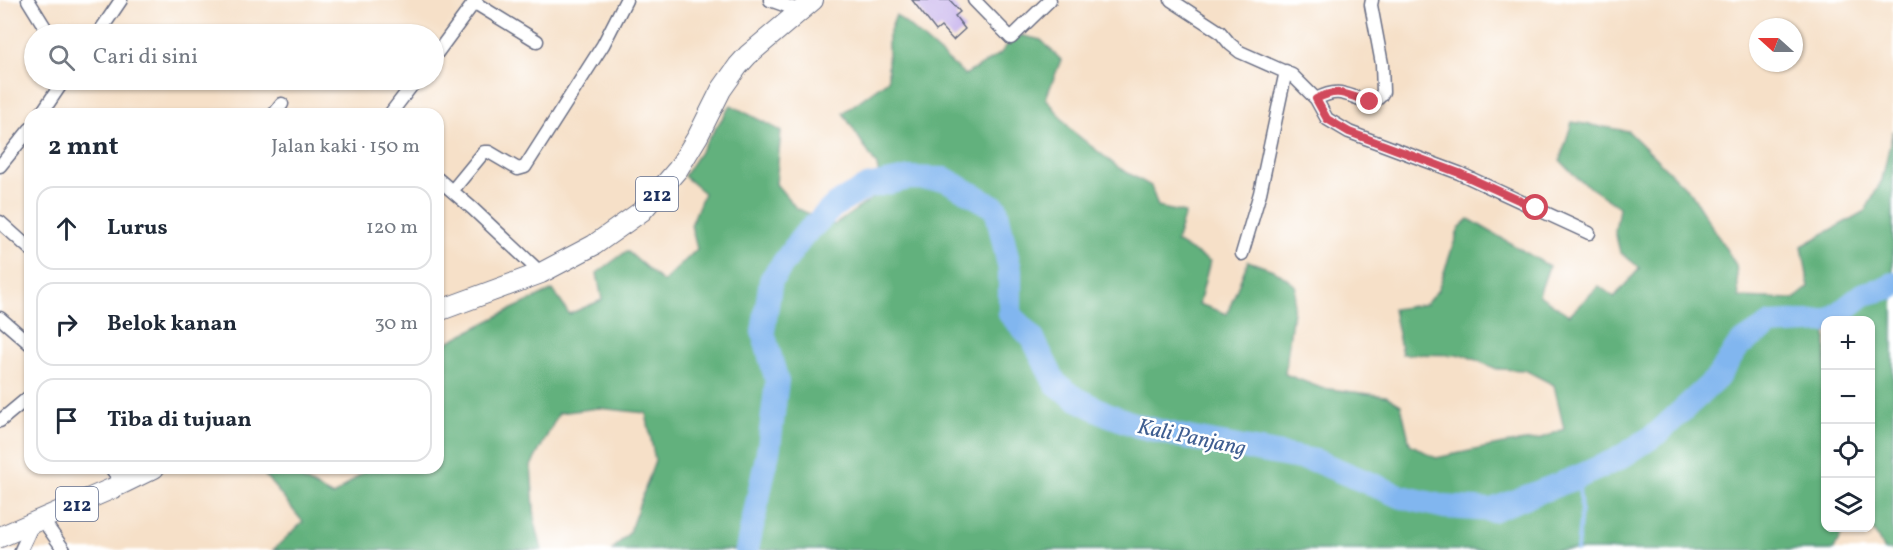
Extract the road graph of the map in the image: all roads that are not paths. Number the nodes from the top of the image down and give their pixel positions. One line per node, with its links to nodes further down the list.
1 (28, 0): 11 (street)
2 (121, 0): 12 (street)
3 (626, 0): 24 (street)
4 (770, 0): 8 (street)
5 (1050, 0): 10 (street)
6 (1171, 0): 15 (street)
7 (1372, 0): 18 (street)
8 (811, 1): 29 (main road, 212)
9 (476, 2): 13 (street); 14 (street)
10 (980, 2)
11 (43, 24)
12 (105, 24)
13 (537, 40)
14 (444, 44)
15 (1286, 71): 18 (street); 28 (street)
16 (57, 90): 19 (street)
17 (408, 90): 20 (street)
18 (1316, 99): 26 (street)
19 (45, 108)
20 (395, 108)
21 (24, 136): 22 (street)
22 (0, 166)
23 (444, 184): 24 (street)
24 (452, 191): 29 (street)
25 (0, 222): 27 (street)
26 (1589, 233)
27 (24, 244)
28 (1242, 254)
29 (541, 273): 30 (main road, 212)
30 (444, 309)
31 (0, 318): 32 (street)
32 (24, 339)
33 (24, 401): 34 (street)
34 (0, 421)
35 (117, 476): 36 (main road, 212)
36 (38, 520): 37 (main road, 212); 38 (street); 39 (street)
37 (0, 537)
38 (21, 550)
39 (64, 550)

